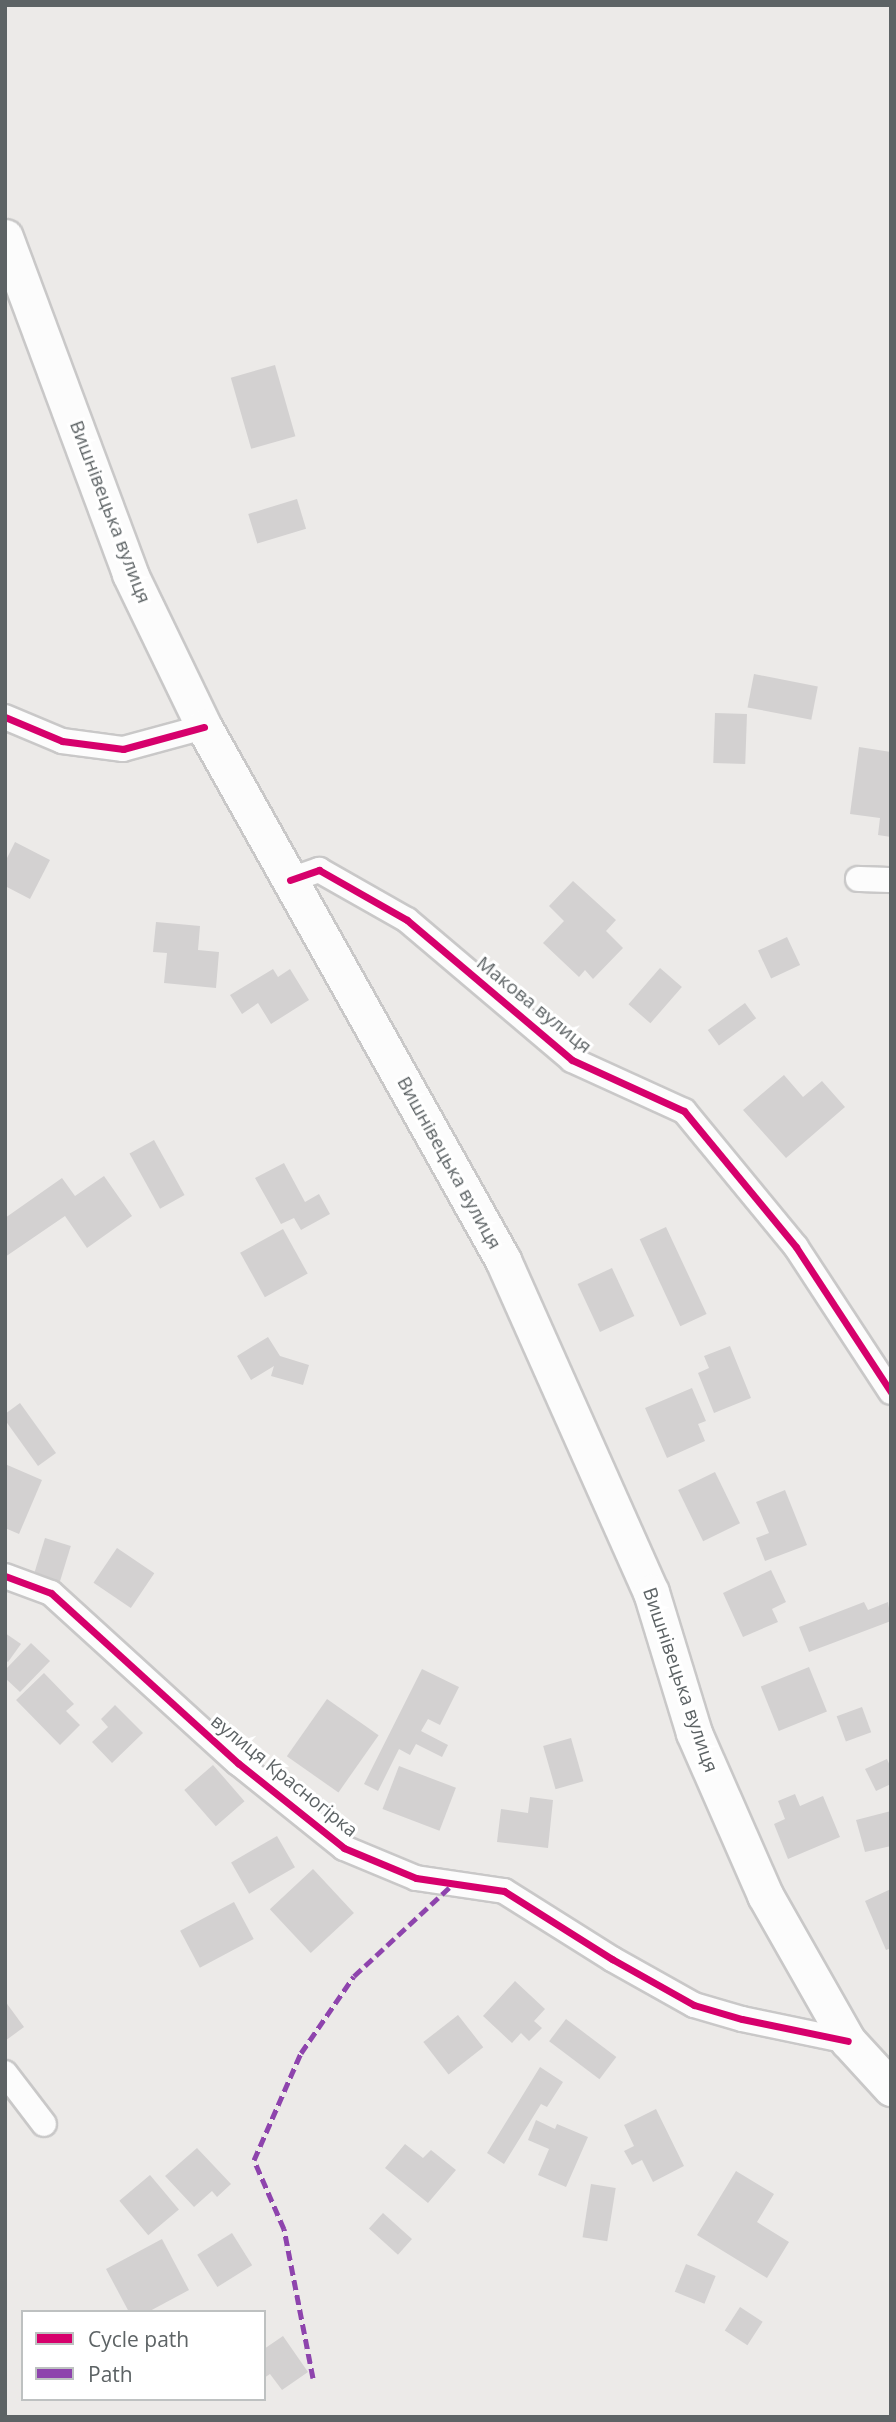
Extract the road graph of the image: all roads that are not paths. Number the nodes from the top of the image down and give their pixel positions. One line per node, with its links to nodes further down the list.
1 (5, 237): 3 (main road, Вишнівецька вулиця)
2 (5, 717): 3 (street)
3 (204, 727): 5 (main road, Вишнівецька вулиця)
4 (858, 879): 6 (street)
5 (290, 880): 7 (street, Макова вулиця); 9 (main road, Вишнівецька вулиця)
6 (891, 880)
7 (891, 1392)
8 (5, 1576): 9 (street, вулиця Красногірка)
9 (848, 2041): 11 (main road, Вишнівецька вулиця)
10 (5, 2073): 12 (street)
11 (891, 2088)
12 (44, 2124)

